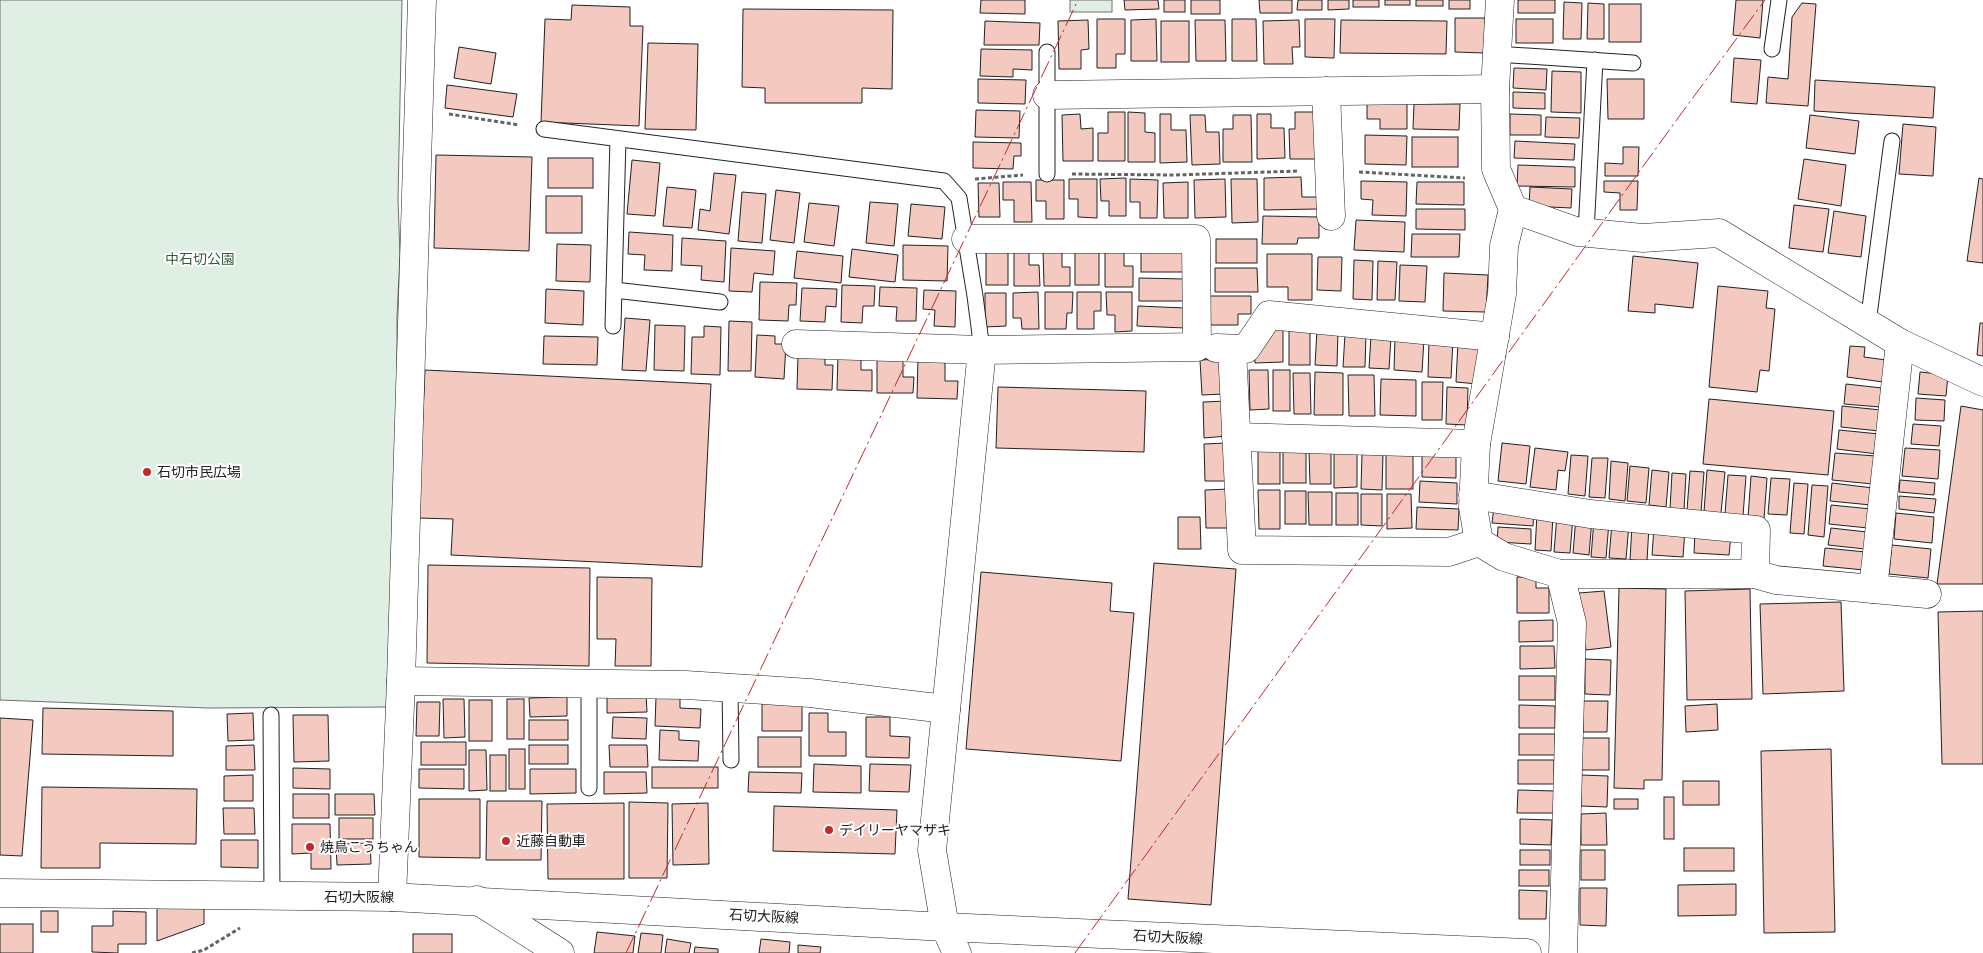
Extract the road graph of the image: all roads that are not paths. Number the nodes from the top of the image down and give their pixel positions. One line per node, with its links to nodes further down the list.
1 (422, 0): 39 (street)
2 (1500, 0): 6 (street)
3 (1779, 0): 4 (lane)
4 (1772, 49)
5 (1047, 52): 11 (lane)
6 (1496, 54): 7 (lane); 9 (street)
7 (1595, 60): 8 (lane); 18 (lane)
8 (1633, 63)
9 (1495, 89): 10 (street); 16 (street)
10 (1326, 92): 11 (street); 17 (street)
11 (1047, 95): 15 (lane)
12 (544, 129): 13 (lane)
13 (618, 139): 19 (lane); 20 (lane)
14 (1892, 141): 22 (lane)
15 (1046, 174)
16 (1513, 209): 18 (street); 24 (street)
17 (1331, 216)
18 (1586, 232): 22 (street)
19 (966, 239): 27 (street); 29 (lane)
20 (614, 290): 21 (lane); 23 (lane)
21 (720, 302)
22 (1868, 324): 25 (street)
23 (613, 326)
24 (1495, 337): 28 (street); 32 (street)
25 (1900, 343): 30 (street); 37 (street)
26 (796, 344): 29 (street)
27 (1197, 347): 28 (street); 29 (street)
28 (1232, 348): 31 (street)
29 (982, 350): 42 (street)
30 (1983, 382)
31 (1236, 437): 32 (street); 34 (street)
32 (1476, 444): 33 (street)
33 (1474, 495): 34 (street); 36 (street)
34 (1479, 542): 35 (street)
35 (1560, 574): 36 (street); 54 (street)
36 (1755, 574): 37 (street)
37 (1873, 589): 38 (street)
38 (1928, 594)
39 (401, 681): 40 (street); 48 (street)
40 (589, 684): 41 (street); 45 (lane)
41 (730, 687): 42 (street); 44 (lane)
42 (946, 709): 50 (street)
43 (271, 715): 47 (lane)
44 (731, 760)
45 (589, 788)
46 (0, 893): 47 (street, 石切大阪線)
47 (272, 896): 48 (street, 石切大阪線)
48 (392, 897): 49 (street, 石切大阪線)
49 (477, 900): 50 (street, 石切大阪線); 51 (street)
50 (946, 926): 52 (street); 53 (street, 石切大阪線)
51 (560, 953)
52 (957, 953)
53 (1512, 953)
54 (1563, 953)

